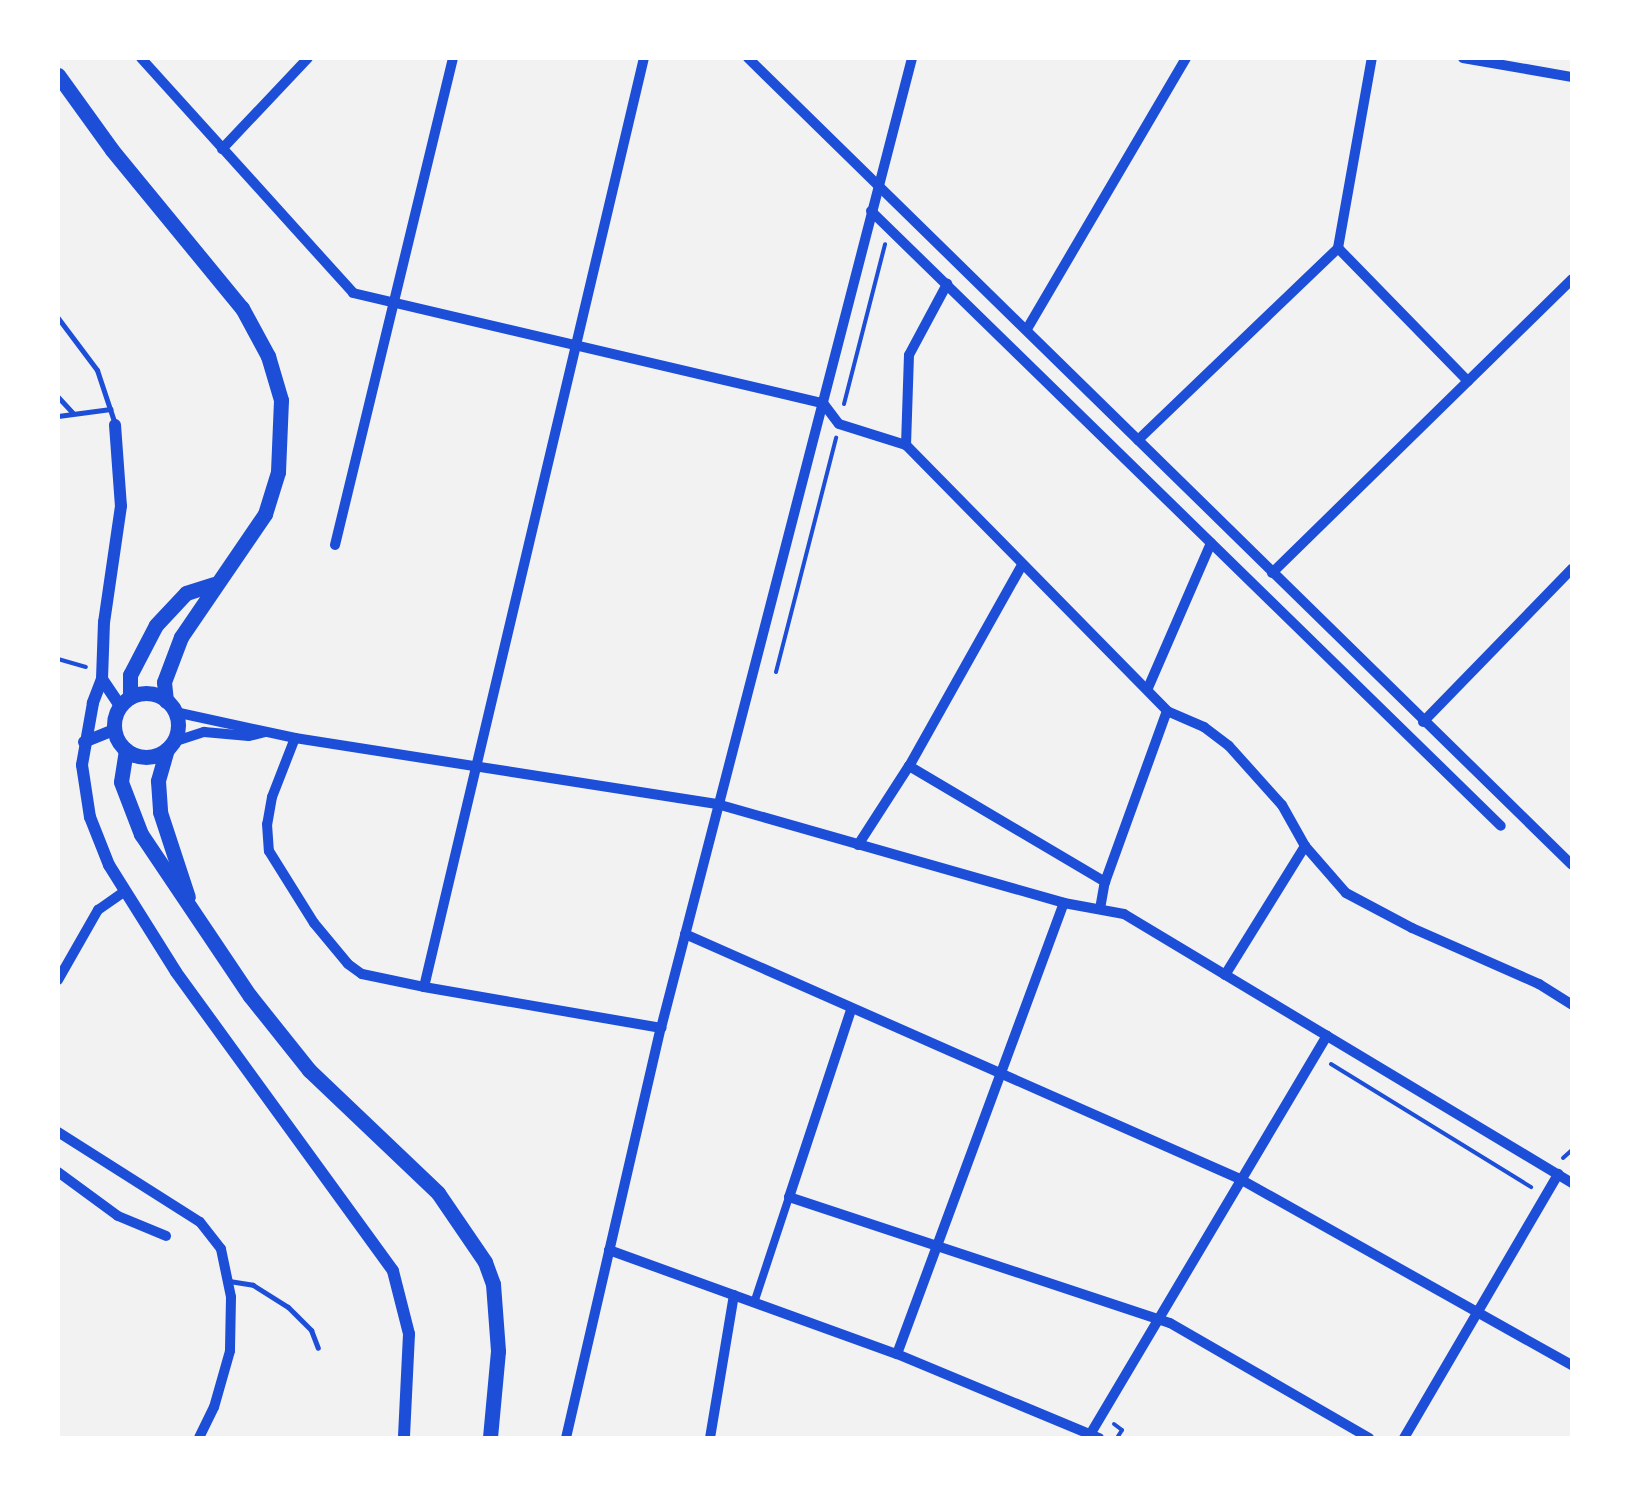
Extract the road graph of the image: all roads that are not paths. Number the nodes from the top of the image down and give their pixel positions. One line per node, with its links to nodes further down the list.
1 (141, 58): 12 (street)
2 (308, 58): 12 (street)
3 (453, 58): 18 (street)
4 (644, 58): 21 (street)
5 (748, 58): 13 (street)
6 (912, 58): 13 (street)
7 (1186, 58): 20 (street)
8 (1372, 58): 15 (street)
9 (1463, 58): 11 (street)
10 (58, 75): 36 (main road)
11 (1572, 77)
12 (222, 148): 18 (street)
13 (879, 182): 14 (street); 20 (street)
14 (871, 211): 17 (street); 24 (street)
15 (1338, 248): 22 (street); 29 (street)
16 (1572, 279): 22 (street)
17 (947, 284): 30 (street); 31 (street)
18 (393, 304): 21 (street); 32 (street)
19 (58, 318): 25 (lane)
20 (1028, 329): 29 (street)
21 (578, 346): 24 (street); 50 (street)
22 (1468, 381): 35 (street)
23 (58, 398): 26 (lane)
24 (823, 404): 30 (street); 51 (street)
25 (110, 409): 26 (lane); 28 (lane)
26 (74, 414): 27 (lane)
27 (58, 416)
28 (115, 426): 37 (street)
29 (1138, 440): 35 (street)
30 (906, 445): 33 (street)
31 (1211, 543): 38 (street); 52 (street)
32 (335, 545)
33 (1022, 565): 38 (street); 49 (street)
34 (1572, 569): 42 (street)
35 (1272, 573): 42 (street)
36 (214, 584): 39 (main road); 40 (main road)
37 (102, 680): 39 (street); 46 (street)
38 (1148, 688): 41 (street)
39 (126, 702): 40 (main road); 43 (main road)
40 (171, 706): 44 (street); 47 (main road)
41 (1167, 711): 54 (street); 56 (street)
42 (1424, 722): 55 (street)
43 (114, 730): 46 (street); 48 (main road)
44 (264, 732): 45 (street); 47 (street)
45 (295, 738): 50 (street); 64 (street)
46 (84, 742): 57 (street)
47 (170, 746): 48 (main road); 59 (main road)
48 (126, 750): 59 (main road)
49 (909, 766): 53 (street); 56 (street)
50 (479, 768): 51 (street); 64 (street)
51 (717, 804): 53 (street); 61 (street)
52 (1501, 826)
53 (858, 844): 58 (street)
54 (1305, 846): 62 (street); 65 (street)
55 (1572, 865)
56 (1105, 882): 60 (street)
57 (124, 892): 63 (street); 89 (street)
58 (1064, 903): 60 (street); 69 (street)
59 (190, 906): 90 (main road)
60 (1100, 909): 62 (street)
61 (685, 934): 66 (street); 67 (street)
62 (1225, 975): 68 (street)
63 (58, 980)
64 (424, 987): 67 (street)
65 (1572, 1005)
66 (851, 1010): 69 (street); 75 (street)
67 (661, 1028): 78 (street)
68 (1327, 1036): 72 (street); 73 (street)
69 (998, 1073): 73 (street); 77 (street)
70 (58, 1132): 79 (street)
71 (58, 1172): 76 (street)
72 (1558, 1174): 74 (street); 82 (street)
73 (1240, 1179): 82 (street); 83 (street)
74 (1572, 1183)
75 (789, 1197): 77 (street); 81 (street)
76 (166, 1236)
77 (935, 1248): 83 (street); 85 (street)
78 (610, 1250): 80 (street); 91 (street)
79 (230, 1281): 84 (lane); 88 (street)
80 (734, 1294): 81 (street); 92 (street)
81 (755, 1300): 85 (street)
82 (1480, 1312): 86 (street); 94 (street)
83 (1157, 1318): 87 (street); 93 (street)
84 (318, 1348)
85 (897, 1354): 87 (street)
86 (1572, 1365)
87 (1092, 1437)
88 (200, 1438)
89 (404, 1438)
90 (490, 1438)
91 (566, 1438)
92 (710, 1438)
93 (1370, 1438)
94 (1404, 1438)

